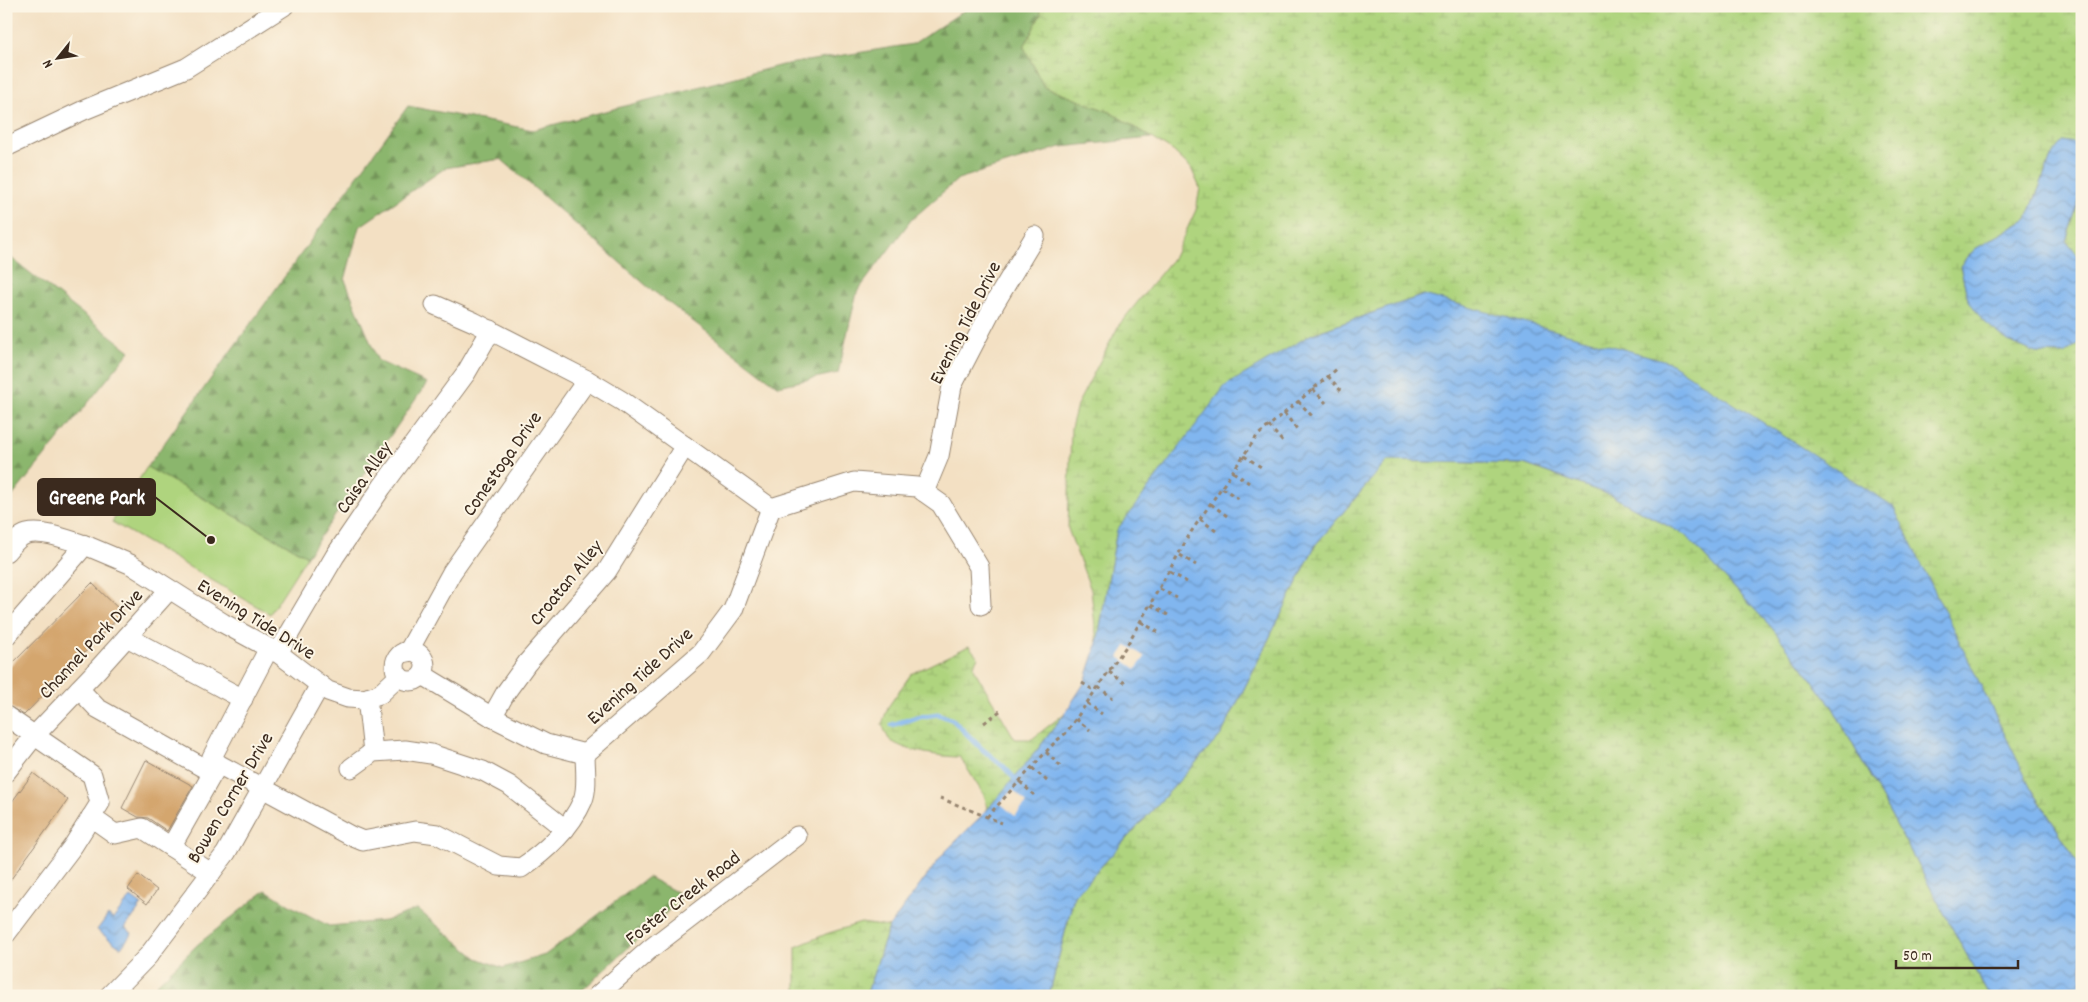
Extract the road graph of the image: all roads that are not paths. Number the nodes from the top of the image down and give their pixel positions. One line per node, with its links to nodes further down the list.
1 (284, 6): 2 (street)
2 (6, 147)
3 (1034, 236): 8 (street, Evening Tide Drive)
4 (435, 305): 5 (street)
5 (491, 330): 6 (street); 16 (street, Caisa Alley)
6 (587, 380): 7 (street); 17 (street, Conestoga Drive)
7 (685, 446): 9 (street); 25 (street, Croatan Alley)
8 (924, 492): 9 (street); 13 (street)
9 (771, 508): 28 (street, Evening Tide Drive)
10 (85, 545): 11 (street, Evening Tide Drive); 12 (street, Evening Tide Drive); 14 (street)
11 (6, 552)
12 (170, 590): 15 (street, Channel Park Drive); 16 (street, Evening Tide Drive)
13 (981, 605)
14 (6, 636)
15 (127, 637): 21 (street, Channel Park Drive); 23 (street)
16 (273, 651): 20 (street, Evening Tide Drive); 23 (street, Caisa Alley)
17 (408, 652): 18 (street); 19 (street)
18 (424, 675): 19 (street); 25 (street, Evening Tide Drive)
19 (399, 676): 22 (street)
20 (320, 685): 22 (street, Evening Tide Drive); 32 (street, Bowen Corner Drive)
21 (79, 689): 26 (street, Channel Park Drive); 29 (street)
22 (367, 698): 27 (street)
23 (242, 699): 29 (street, Caisa Alley)
24 (6, 716): 26 (street)
25 (492, 717): 28 (street, Evening Tide Drive)
26 (35, 735): 31 (street, Channel Park Drive); 33 (street)
27 (373, 752): 30 (street); 34 (street)
28 (585, 754): 34 (street)
29 (215, 768): 32 (street); 36 (street)
30 (351, 768)
31 (6, 772)
32 (263, 788): 34 (street); 37 (street, Bowen Corner Drive)
33 (91, 818): 36 (street); 38 (street)
34 (565, 829)
35 (797, 836): 40 (street, Foster Creek Road)
36 (171, 847): 37 (street)
37 (211, 873): 39 (street, Bowen Corner Drive)
38 (6, 934)
39 (109, 996)
40 (597, 996)

